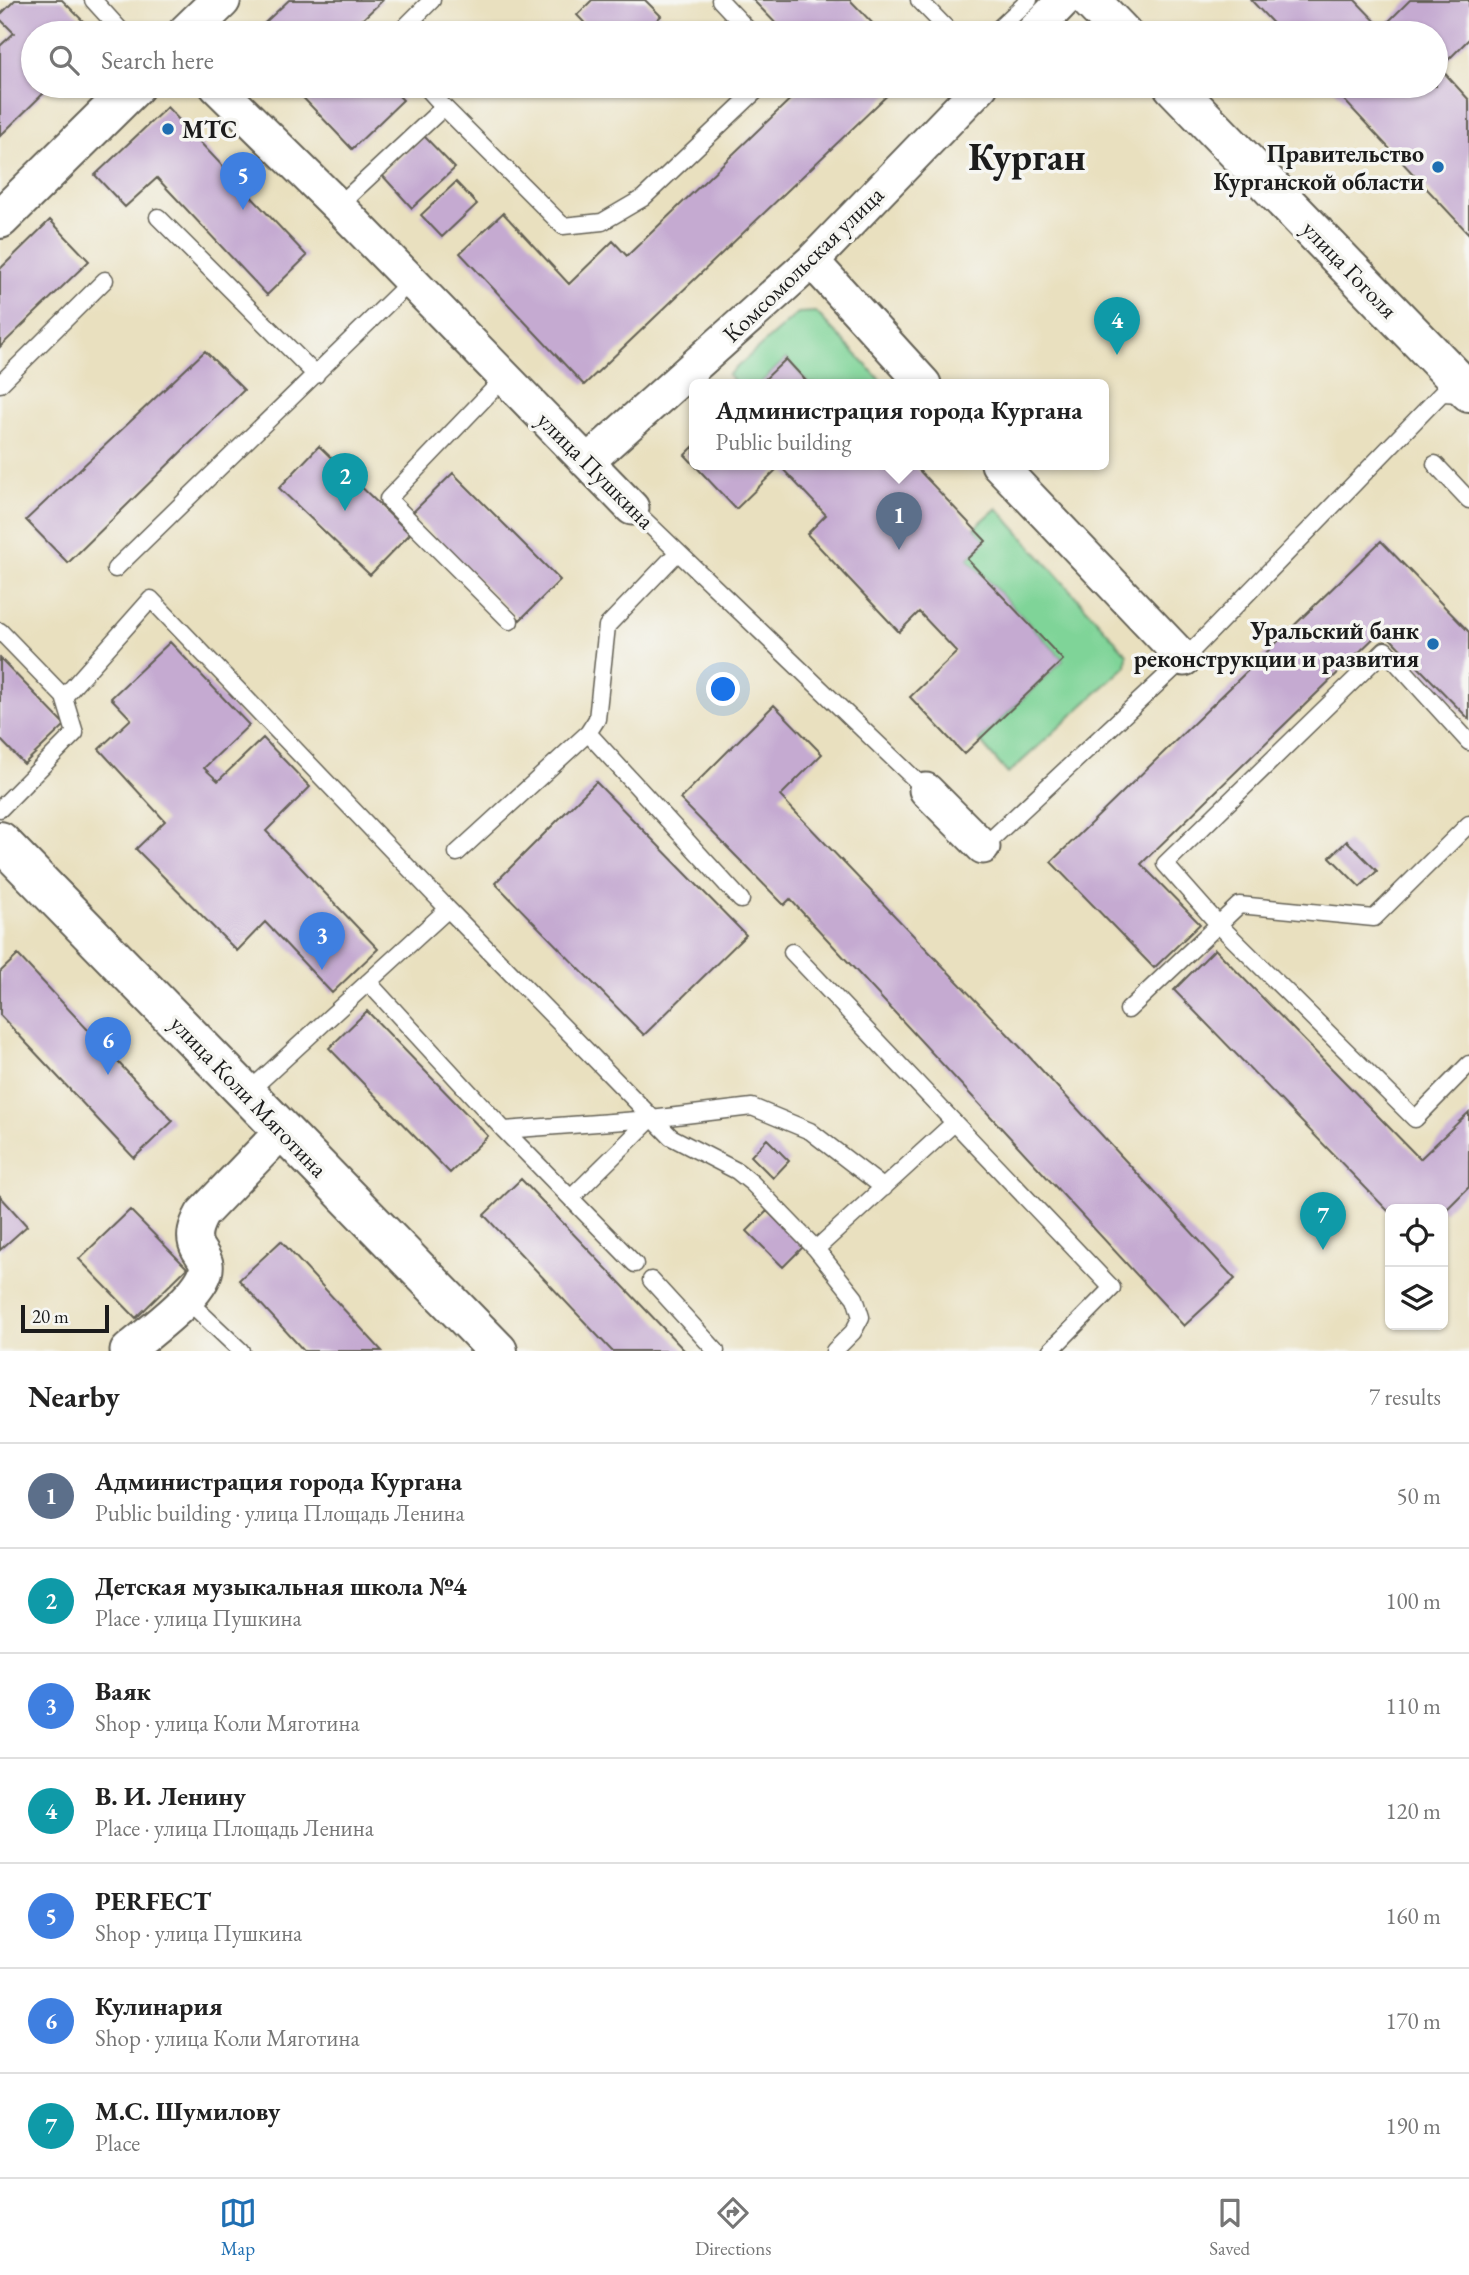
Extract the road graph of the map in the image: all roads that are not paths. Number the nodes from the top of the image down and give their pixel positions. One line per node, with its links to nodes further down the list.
1 (93, 0): 9 (lane)
2 (221, 0): 10 (main road)
3 (432, 0): 11 (lane)
4 (720, 0): 12 (lane)
5 (919, 0): 13 (lane)
6 (1029, 0): 14 (lane)
7 (1064, 0): 15 (street)
8 (1090, 0): 16 (main road)
9 (112, 21)
10 (199, 21)
11 (411, 21)
12 (740, 21)
13 (939, 21)
14 (1007, 21)
15 (1044, 21)
16 (1110, 21)
17 (123, 98): 26 (main road)
18 (228, 98): 24 (street, улица Пушкина)
19 (435, 98): 23 (lane)
20 (748, 98): 23 (lane)
21 (969, 98): 27 (street, Комсомольская улица)
22 (1185, 98): 34 (main road, улица Гоголя)
23 (443, 107): 24 (lane)
24 (338, 206): 29 (street, улица Пушкина)
25 (158, 217): 30 (lane)
26 (0, 219)
27 (812, 261): 32 (street); 35 (street, Комсомольская улица)
28 (105, 280): 33 (lane)
29 (411, 281): 30 (lane); 31 (street, улица Пушкина)
30 (316, 374): 41 (lane)
31 (505, 377): 35 (street, улица Пушкина); 42 (lane)
32 (919, 379)
33 (0, 384)
34 (1466, 384): 44 (lane)
35 (587, 462): 39 (street, улица Пушкина)
36 (1435, 464): 38 (lane)
37 (1004, 470): 44 (street)
38 (1469, 500)
39 (632, 508): 40 (lane, улица Пушкина)
40 (678, 552): 46 (lane); 48 (lane, улица Пушкина)
41 (115, 569)
42 (510, 621)
43 (0, 631): 45 (lane)
44 (1184, 659): 52 (lane)
45 (64, 697): 49 (lane); 55 (lane)
46 (588, 733): 53 (lane); 54 (lane)
47 (1469, 742): 56 (lane)
48 (926, 790): 52 (street, улица Пушкина)
49 (0, 810)
50 (1469, 824): 56 (lane)
51 (0, 841): 61 (main road, улица Коли Мяготина)
52 (983, 847)
53 (457, 853)
54 (741, 900)
55 (448, 909): 58 (lane); 62 (lane)
56 (1219, 925): 59 (lane); 60 (lane)
57 (792, 952): 63 (lane)
58 (368, 982): 61 (lane); 65 (lane)
59 (1128, 1010)
60 (1469, 1064)
61 (247, 1093): 64 (main road, улица Коли Мяготина)
62 (651, 1119): 65 (lane); 66 (lane); 67 (lane); 68 (lane)
63 (954, 1123): 66 (lane); 77 (lane)
64 (283, 1130): 71 (street); 74 (main road, улица Коли Мяготина)
65 (504, 1130): 67 (lane)
66 (884, 1188): 68 (lane)
67 (571, 1198): 69 (lane)
68 (816, 1249): 76 (lane)
69 (635, 1264)
70 (651, 1280): 75 (lane)
71 (187, 1300): 72 (street); 73 (lane)
72 (127, 1351)
73 (241, 1351)
74 (498, 1351)
75 (716, 1351)
76 (834, 1351)
77 (1050, 1351)

